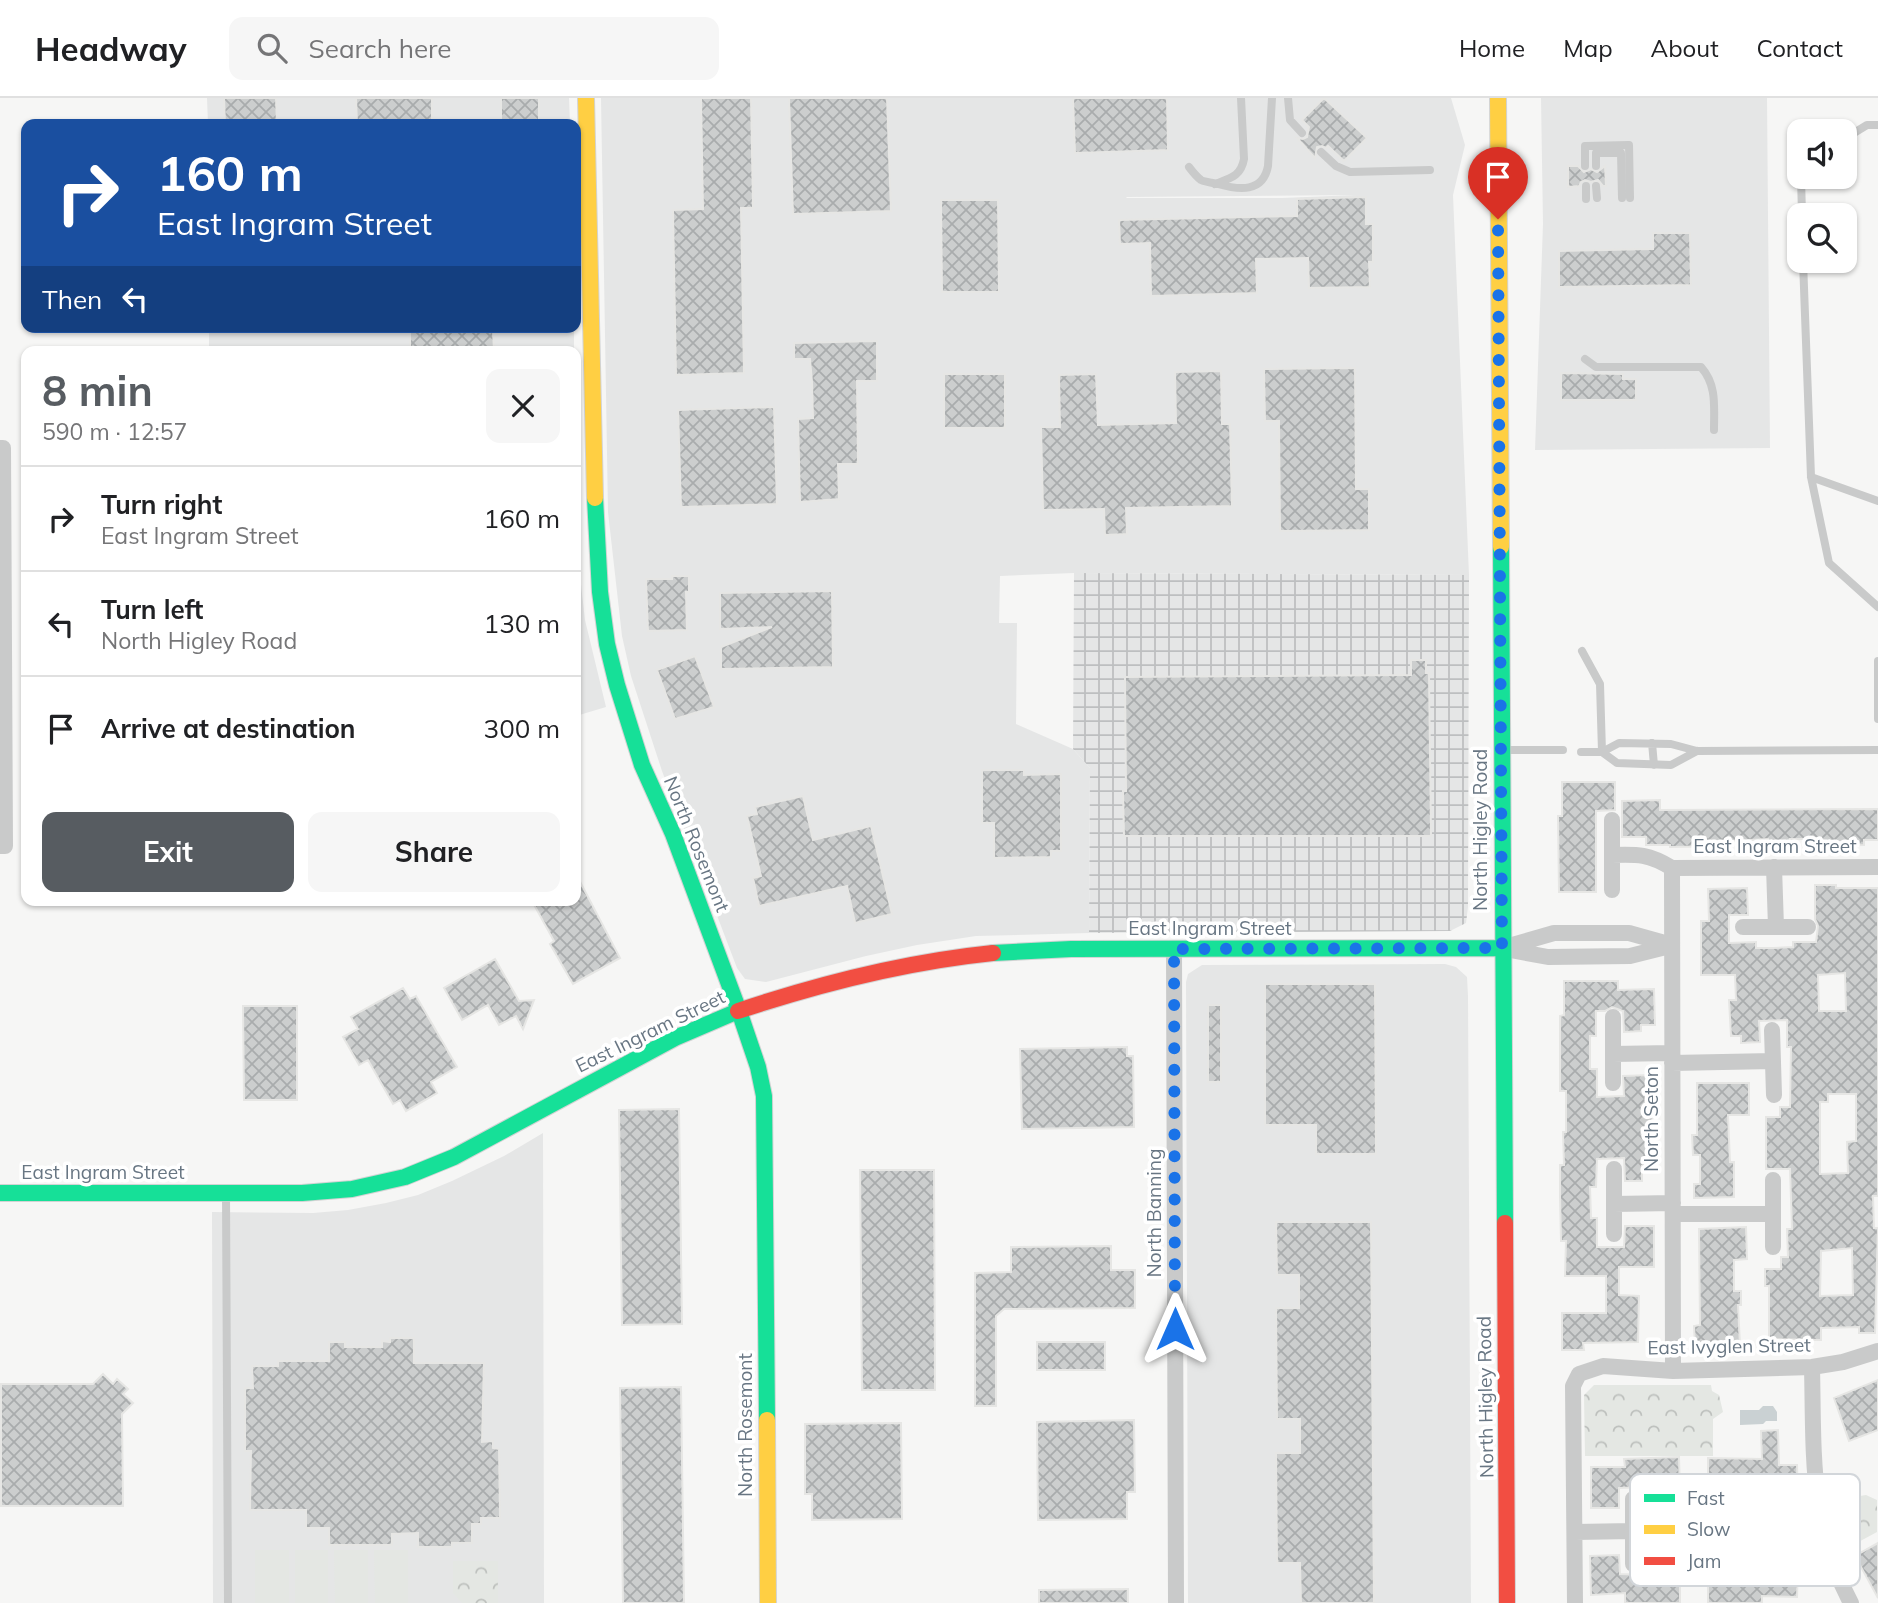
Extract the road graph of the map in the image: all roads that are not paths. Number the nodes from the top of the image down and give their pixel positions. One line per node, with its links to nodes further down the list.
1 (586, 98): 52 (street, North Rosemont)
2 (1241, 98): 14 (lane)
3 (1272, 98): 14 (lane)
4 (1288, 98): 8 (lane)
5 (1498, 98): 30 (street, North Higley Road)
6 (1878, 125): 7 (lane)
7 (1857, 131)
8 (1302, 133)
9 (1321, 152): 13 (lane)
10 (1586, 166): 11 (lane)
11 (1596, 166)
12 (1189, 167): 14 (lane)
13 (1430, 170)
14 (1215, 184)
15 (1586, 186): 18 (lane)
16 (1596, 186): 17 (lane)
17 (1597, 198)
18 (1586, 199)
19 (1803, 273): 23 (lane)
20 (1585, 359): 21 (lane)
21 (1714, 430)
22 (2, 448): 38 (street)
23 (1811, 477): 24 (lane); 25 (lane)
24 (1878, 501)
25 (1878, 607)
26 (1582, 652): 35 (lane)
27 (1878, 661): 28 (lane)
28 (1878, 719)
29 (1652, 743): 33 (lane); 35 (lane); 36 (lane)
30 (1501, 750): 31 (lane); 49 (street, North Higley Road)
31 (1563, 750)
32 (1878, 750): 33 (lane)
33 (1697, 751): 36 (lane)
34 (1581, 752): 35 (lane)
35 (1602, 752): 36 (lane)
36 (1654, 765)
37 (1612, 820): 39 (street)
38 (3, 846)
39 (1612, 855): 42 (street); 43 (street)
40 (1774, 867): 41 (street, East Ingram Street); 42 (street, East Ingram Street); 45 (street)
41 (1878, 867)
42 (1672, 868): 48 (street, North Seton)
43 (1612, 890)
44 (1743, 927): 45 (street)
45 (1776, 927): 46 (street)
46 (1808, 927)
47 (1606, 933): 48 (street, East Ingram Street); 49 (street, East Ingram Street); 51 (street)
48 (1672, 946): 51 (street, East Ingram Street); 56 (street, North Seton)
49 (1502, 948): 50 (street, East Ingram Street); 51 (street, East Ingram Street); 79 (street, North Higley Road)
50 (1174, 949): 52 (street, East Ingram Street); 78 (street, North Banning)
51 (1606, 956)
52 (739, 1010): 62 (street, East Ingram Street); 77 (street, North Rosemont)
53 (1613, 1017): 55 (street)
54 (1772, 1030): 57 (street)
55 (1613, 1054): 56 (street); 58 (street)
56 (1672, 1058): 57 (street); 65 (street, North Seton)
57 (1773, 1061): 59 (street)
58 (1613, 1083)
59 (1774, 1095)
60 (1614, 1169): 64 (street)
61 (1773, 1180): 66 (street)
62 (226, 1192): 63 (street, East Ingram Street); 76 (lane)
63 (0, 1193)
64 (1614, 1204): 65 (street); 67 (street)
65 (1672, 1208): 66 (street); 71 (street, North Seton)
66 (1773, 1214): 68 (street)
67 (1614, 1234)
68 (1773, 1247)
69 (1878, 1351): 70 (street, East Ivyglen Street)
70 (1812, 1367): 71 (street, East Ivyglen Street); 72 (street)
71 (1673, 1371): 74 (street, East Ivyglen Street)
72 (1814, 1474)
73 (1630, 1531): 74 (street)
74 (1575, 1532): 80 (street)
75 (1843, 1586): 81 (street)
76 (228, 1603)
77 (768, 1603)
78 (1176, 1603)
79 (1507, 1603)
80 (1575, 1603)
81 (1851, 1603)

